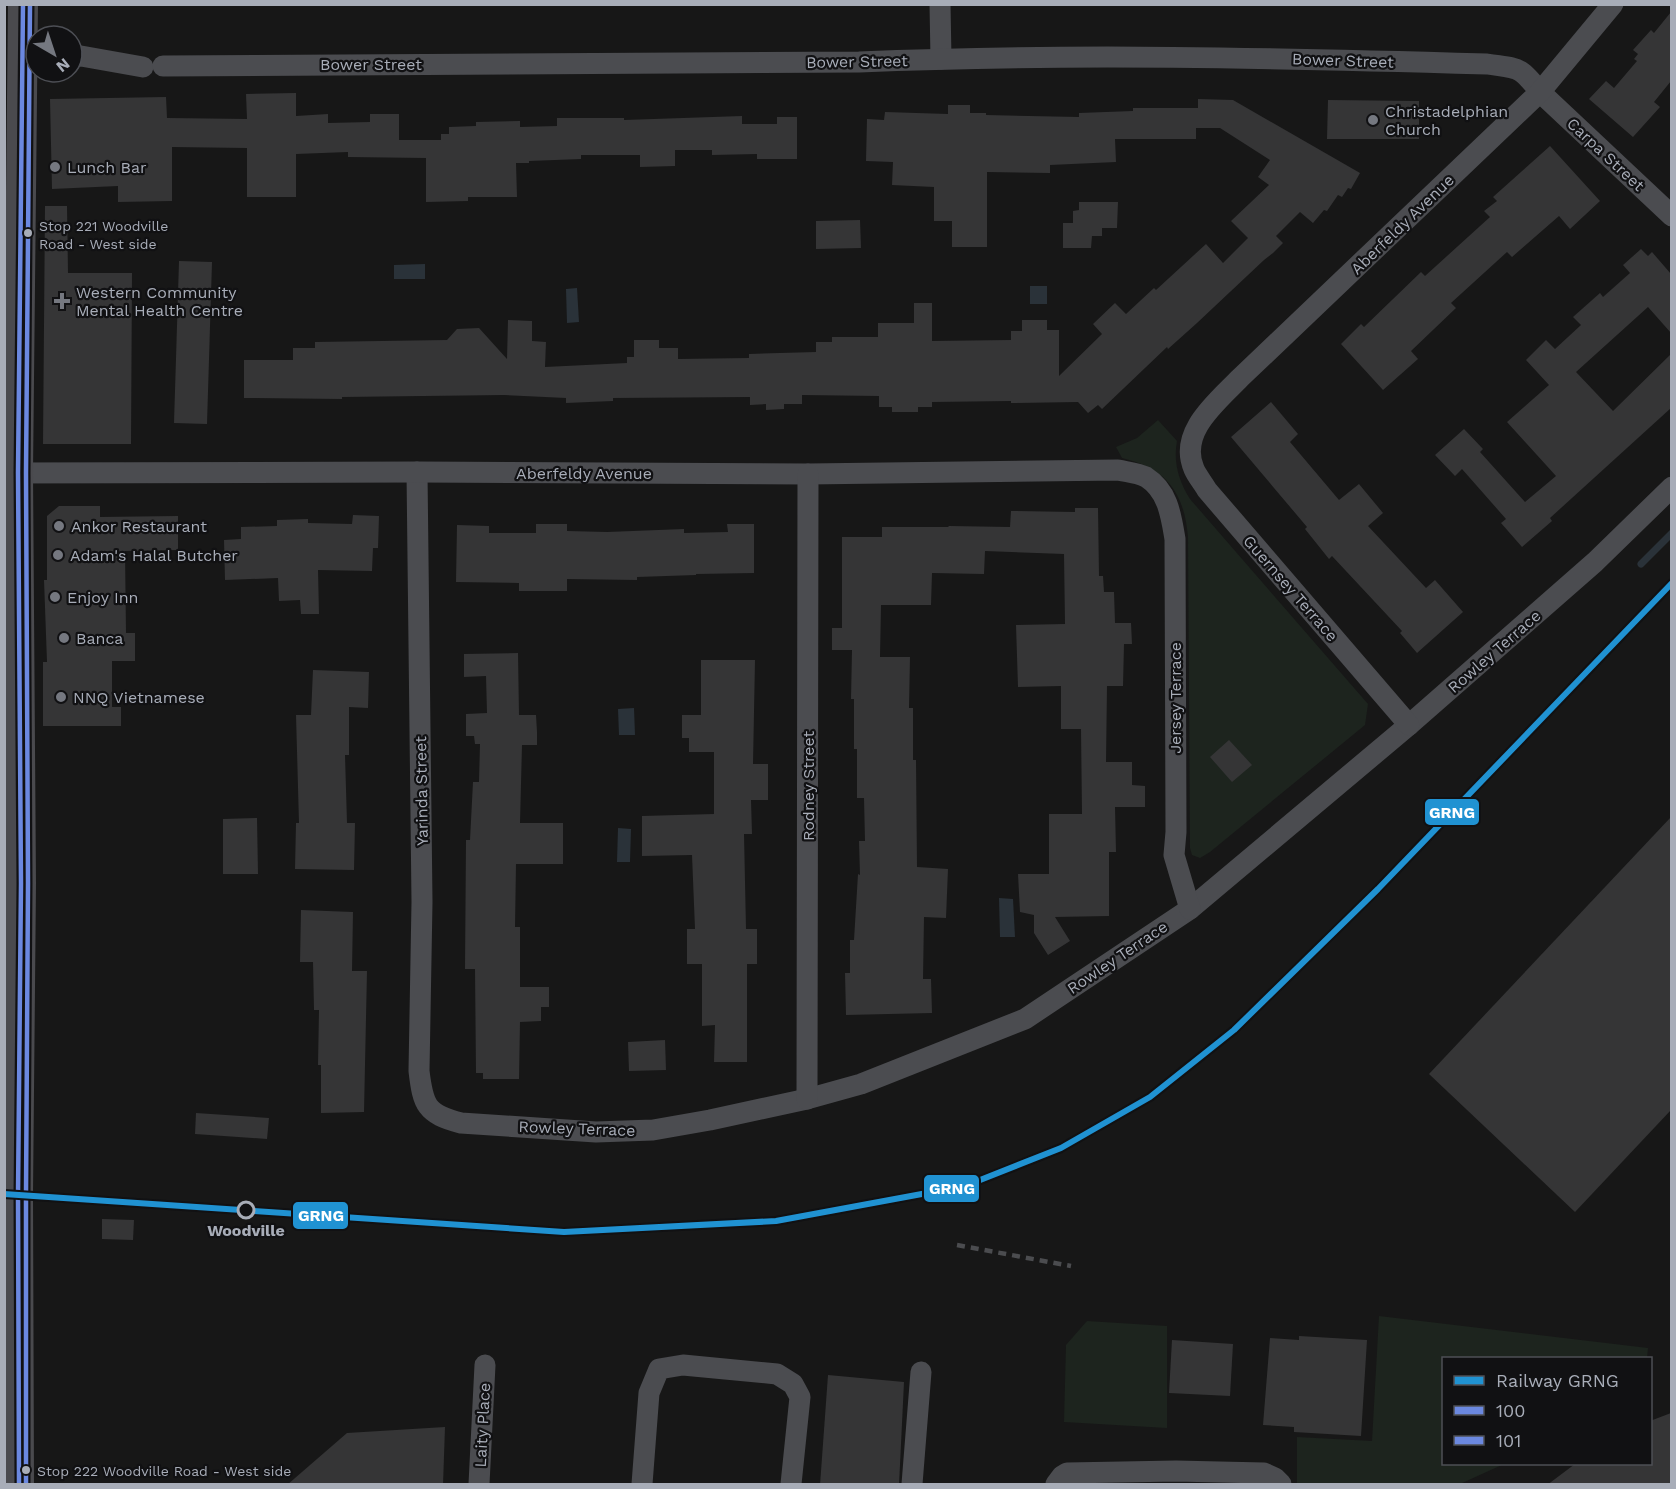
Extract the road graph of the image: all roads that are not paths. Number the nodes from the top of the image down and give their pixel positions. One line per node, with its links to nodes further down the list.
1 (23, 4): 5 (main road)
2 (940, 4): 6 (street)
3 (1613, 4): 7 (street, Aberfeldy Avenue)
4 (84, 56): 6 (street, Bower Street)
5 (21, 58): 11 (main road)
6 (941, 59): 7 (street, Bower Street)
7 (1540, 92): 8 (street, Carpa Street); 9 (street, Aberfeldy Avenue)
8 (1671, 216)
9 (1190, 441): 16 (street, Guernsey Terrace)
10 (417, 472): 11 (street, Aberfeldy Avenue); 12 (street, Aberfeldy Avenue); 20 (street, Yarinda Street)
11 (11, 473): 15 (main road)
12 (808, 474): 14 (street, Aberfeldy Avenue); 19 (street, Rodney Street)
13 (1671, 487): 16 (street, Rowley Terrace)
14 (1158, 489): 18 (street, Jersey Terrace)
15 (11, 556): 17 (main road)
16 (1409, 725): 18 (street, Rowley Terrace)
17 (13, 883): 24 (main road)
18 (1190, 909): 19 (street, Rowley Terrace)
19 (807, 1099): 20 (street, Rowley Terrace)
20 (429, 1109)
21 (485, 1365): 25 (street, Laity Place)
22 (921, 1372): 28 (street)
23 (1056, 1484): 29 (street)
24 (19, 1485)
25 (479, 1485)
26 (642, 1485): 27 (street)
27 (791, 1485)
28 (912, 1485)
29 (1281, 1485)

